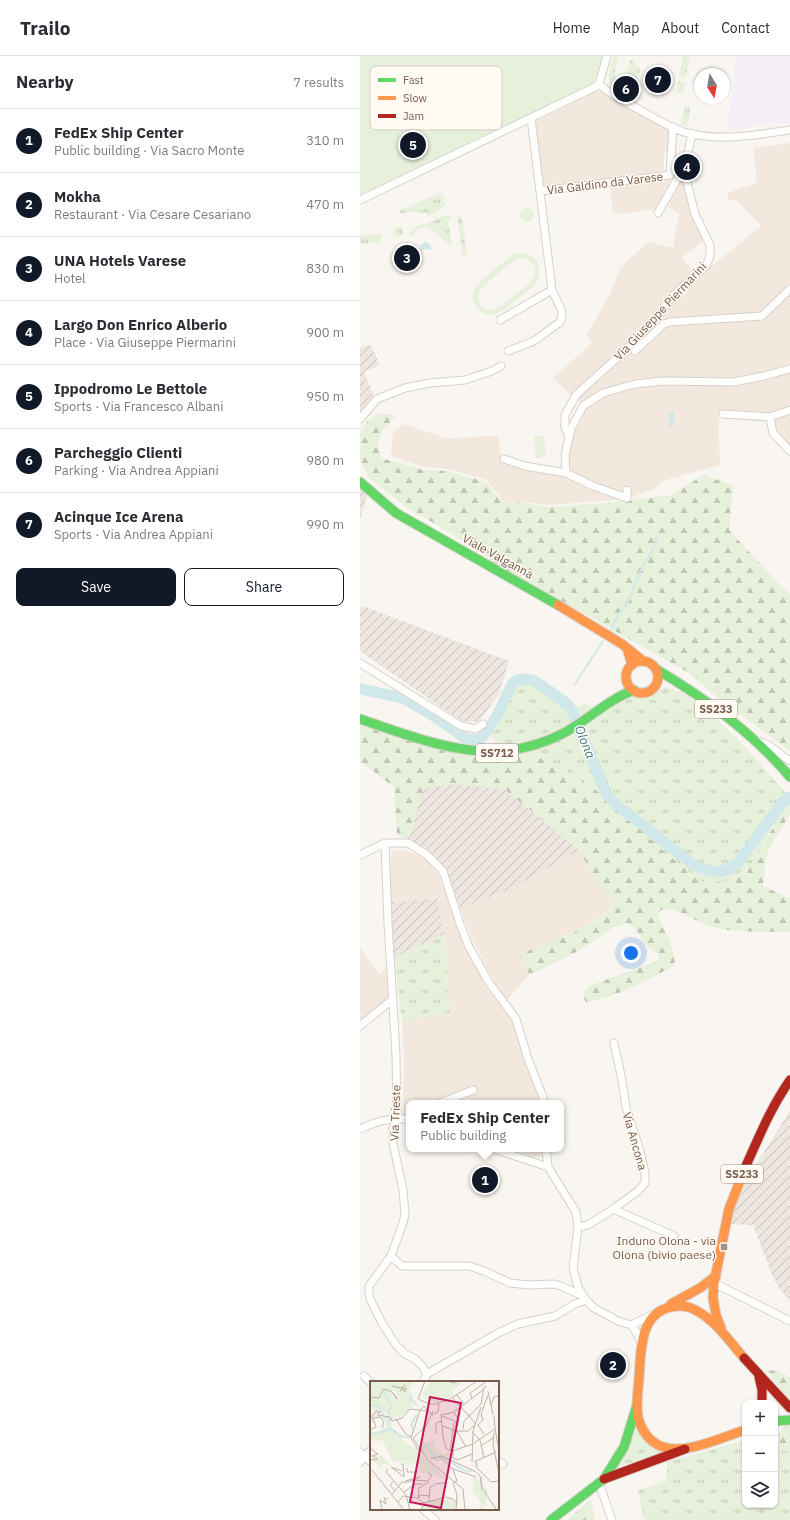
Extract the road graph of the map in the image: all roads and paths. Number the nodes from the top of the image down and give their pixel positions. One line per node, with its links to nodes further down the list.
1 (607, 56): 2 (street)
2 (599, 84): 3 (street); 4 (street)
3 (531, 118): 8 (street, Via Galdino da Varese); 9 (street)
4 (673, 127): 6 (street); 8 (street, Via Galdino da Varese)
5 (790, 130): 6 (street)
6 (692, 133): 7 (street, Via Giuseppe Piermarini)
7 (684, 171): 10 (street, Via Giuseppe Piermarini); 22 (street, Via Giuseppe Piermarini)
8 (540, 191): 12 (street, Via Galdino da Varese)
9 (360, 200)
10 (658, 213)
11 (790, 289): 15 (street)
12 (552, 290): 13 (street); 14 (street, Via Galdino da Varese)
13 (500, 320)
14 (508, 351)
15 (635, 351)
16 (501, 366): 21 (street)
17 (790, 369): 22 (street)
18 (790, 410): 20 (street)
19 (723, 414): 20 (street)
20 (770, 417): 23 (street)
21 (360, 419)
22 (570, 436): 25 (street)
23 (790, 451)
24 (504, 459): 25 (street)
25 (566, 473): 27 (street)
26 (360, 482): 28 (main road, Viale Valganna)
27 (627, 490)
28 (627, 648): 29 (main road, Viale Valganna); 31 (main road)
29 (643, 661): 31 (main road); 32 (main road)
30 (360, 662): 39 (street)
31 (632, 665): 34 (main road)
32 (656, 669): 33 (main road, SS233); 35 (main road)
33 (674, 680): 35 (main road); 40 (main road, SS233)
34 (627, 681): 36 (main road); 37 (main road, SS712)
35 (657, 683): 36 (main road)
36 (634, 690): 37 (main road, SS712)
37 (616, 696): 38 (main road, SS712)
38 (363, 720)
39 (483, 724)
40 (756, 740): 41 (street); 42 (main road, SS233)
41 (790, 762)
42 (789, 775)
43 (385, 843): 44 (street); 45 (street, Via Trieste); 51 (street)
44 (360, 855)
45 (393, 999): 46 (street); 52 (street, Via Trieste)
46 (360, 1026)
47 (614, 1043): 58 (street, Via Ancona)
48 (790, 1080): 62 (main road, SS233)
49 (473, 1090): 50 (street)
50 (448, 1100)
51 (543, 1100)
52 (397, 1118): 53 (street); 54 (street); 61 (street, Via Trieste)
53 (406, 1120)
54 (360, 1129)
55 (503, 1152): 57 (street)
56 (546, 1152): 57 (street)
57 (548, 1167): 59 (street)
58 (613, 1209): 59 (street, Via Ancona); 60 (street)
59 (578, 1227): 63 (street)
60 (674, 1236)
61 (391, 1256): 63 (street); 71 (street, Via Trieste)
62 (715, 1280): 64 (main road); 66 (street); 68 (main road, SS233)
63 (585, 1298): 67 (street); 71 (street)
64 (665, 1307): 65 (main road); 68 (main road)
65 (657, 1312): 67 (street); 69 (main road)
66 (790, 1321)
67 (631, 1325): 69 (street)
68 (723, 1334): 70 (main road, SS233)
69 (642, 1343): 76 (main road)
70 (758, 1372): 75 (main road); 77 (main road, SS233)
71 (428, 1374): 73 (street)
72 (364, 1376): 74 (street)
73 (424, 1381)
74 (370, 1382)
75 (762, 1400)
76 (637, 1404): 81 (main road); 84 (main road)
77 (790, 1408)
78 (790, 1420): 79 (main road)
79 (778, 1421)
80 (742, 1429): 81 (main road)
81 (685, 1449): 84 (main road)
82 (370, 1451): 83 (street)
83 (362, 1457)
84 (602, 1481): 87 (main road); 88 (street)
85 (424, 1510): 86 (street)
86 (435, 1520)
87 (550, 1520)
88 (612, 1520)

